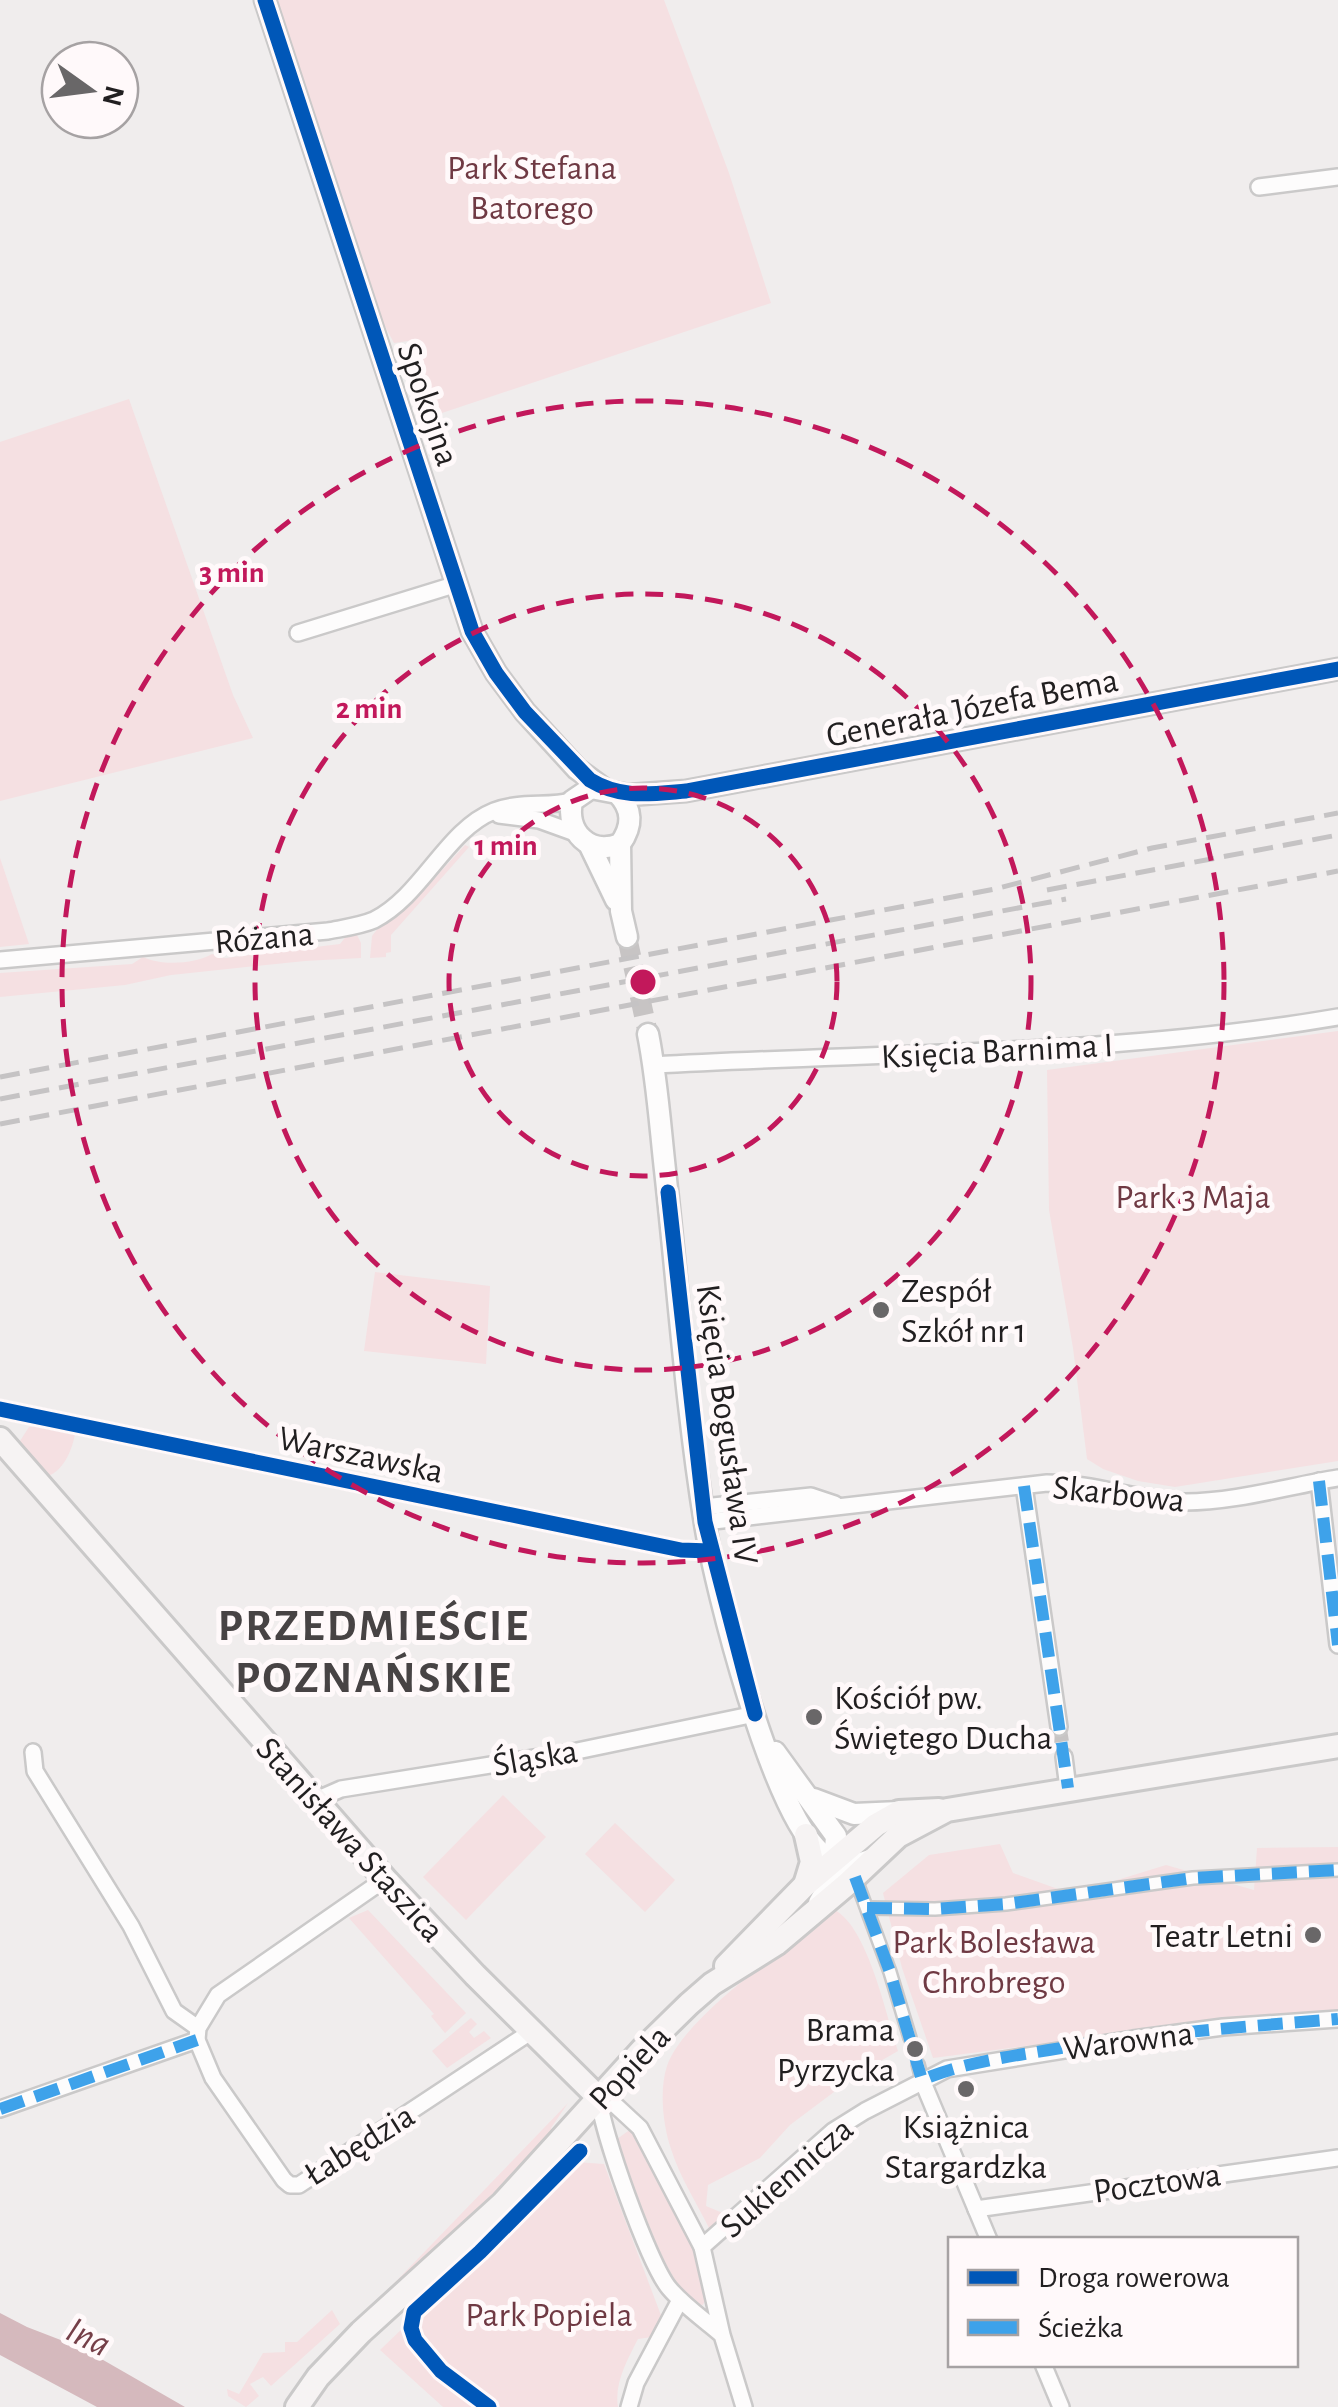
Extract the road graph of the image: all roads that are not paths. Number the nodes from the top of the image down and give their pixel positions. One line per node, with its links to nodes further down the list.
1 (266, 0): 4 (street, Spokojna)
2 (1338, 178): 3 (street)
3 (1258, 187)
4 (458, 584): 5 (street); 7 (street, Spokojna)
5 (298, 633)
6 (1338, 669): 9 (street, Generała Józefa Bema)
7 (525, 712): 8 (street, Spokojna); 10 (street, Spokojna)
8 (610, 790): 9 (street, Generała Józefa Bema); 10 (street); 12 (street)
9 (686, 791): 12 (street, Generała Józefa Bema)
10 (573, 799): 11 (street, Różana); 13 (street)
11 (485, 816): 13 (street); 17 (street, Różana)
12 (631, 824): 14 (street)
13 (582, 838): 14 (street); 15 (street)
14 (620, 844): 15 (street)
15 (621, 911): 16 (street)
16 (626, 937)
17 (0, 960)
18 (1338, 1018): 20 (street, Księcia Barnima I)
19 (648, 1034): 20 (street, Księcia Bogusława IV)
20 (654, 1065): 27 (street, Księcia Bogusława IV)
21 (0, 1410): 22 (street, Warszawska)
22 (23, 1414): 23 (street); 28 (street, Warszawska)
23 (1, 1447): 37 (main road, Stanisława Staszica)
24 (1338, 1478): 25 (street, Skarbowa)
25 (1319, 1481): 26 (street, Skarbowa); 29 (street)
26 (1024, 1486): 27 (street, Skarbowa); 31 (street)
27 (704, 1514): 28 (street, Księcia Bogusława IV)
28 (710, 1551): 30 (street, Księcia Bogusława IV)
29 (1338, 1645)
30 (756, 1717): 36 (street, Księcia Bogusława IV); 37 (street, Śląska); 40 (street, Księcia Bogusława IV)
31 (1059, 1727)
32 (1338, 1746): 35 (main road)
33 (32, 1752): 52 (street, Łabędzia)
34 (1064, 1757): 35 (street)
35 (1068, 1788): 38 (main road)
36 (810, 1798): 39 (street); 42 (street, Księcia Bogusława IV)
37 (316, 1800): 45 (main road, Stanisława Staszica)
38 (947, 1810): 39 (main road); 41 (main road, Popiela)
39 (899, 1812): 42 (main road, Popiela)
40 (806, 1835): 42 (street, Księcia Bogusława IV); 46 (main road)
41 (874, 1858): 42 (street); 44 (main road, Popiela)
42 (836, 1861): 46 (main road, Popiela); 48 (street)
43 (1338, 1870): 47 (street)
44 (855, 1877): 47 (street); 48 (main road, Popiela)
45 (385, 1878): 51 (main road, Stanisława Staszica); 52 (street)
46 (804, 1885): 49 (main road, Popiela)
47 (867, 1908): 53 (street)
48 (815, 1909): 49 (main road, Popiela)
49 (712, 1984): 55 (main road, Popiela)
50 (1338, 2019): 54 (street, Warowna)
51 (532, 2031): 52 (street, Łabędzia); 55 (main road, Stanisława Staszica)
52 (198, 2034): 56 (street)
53 (910, 2038)
54 (920, 2072): 58 (street); 60 (street, Sukiennicza)
55 (599, 2098): 60 (street); 61 (street); 64 (main road, Popiela)
56 (0, 2109)
57 (1338, 2158): 58 (street, Pocztowa)
58 (976, 2208): 59 (street)
59 (988, 2237)
60 (702, 2247): 62 (street)
61 (680, 2300): 62 (street); 65 (street)
62 (722, 2335): 66 (street)
63 (1044, 2367): 67 (street)
64 (297, 2407)
65 (630, 2407)
66 (744, 2407)
67 (1061, 2407)

